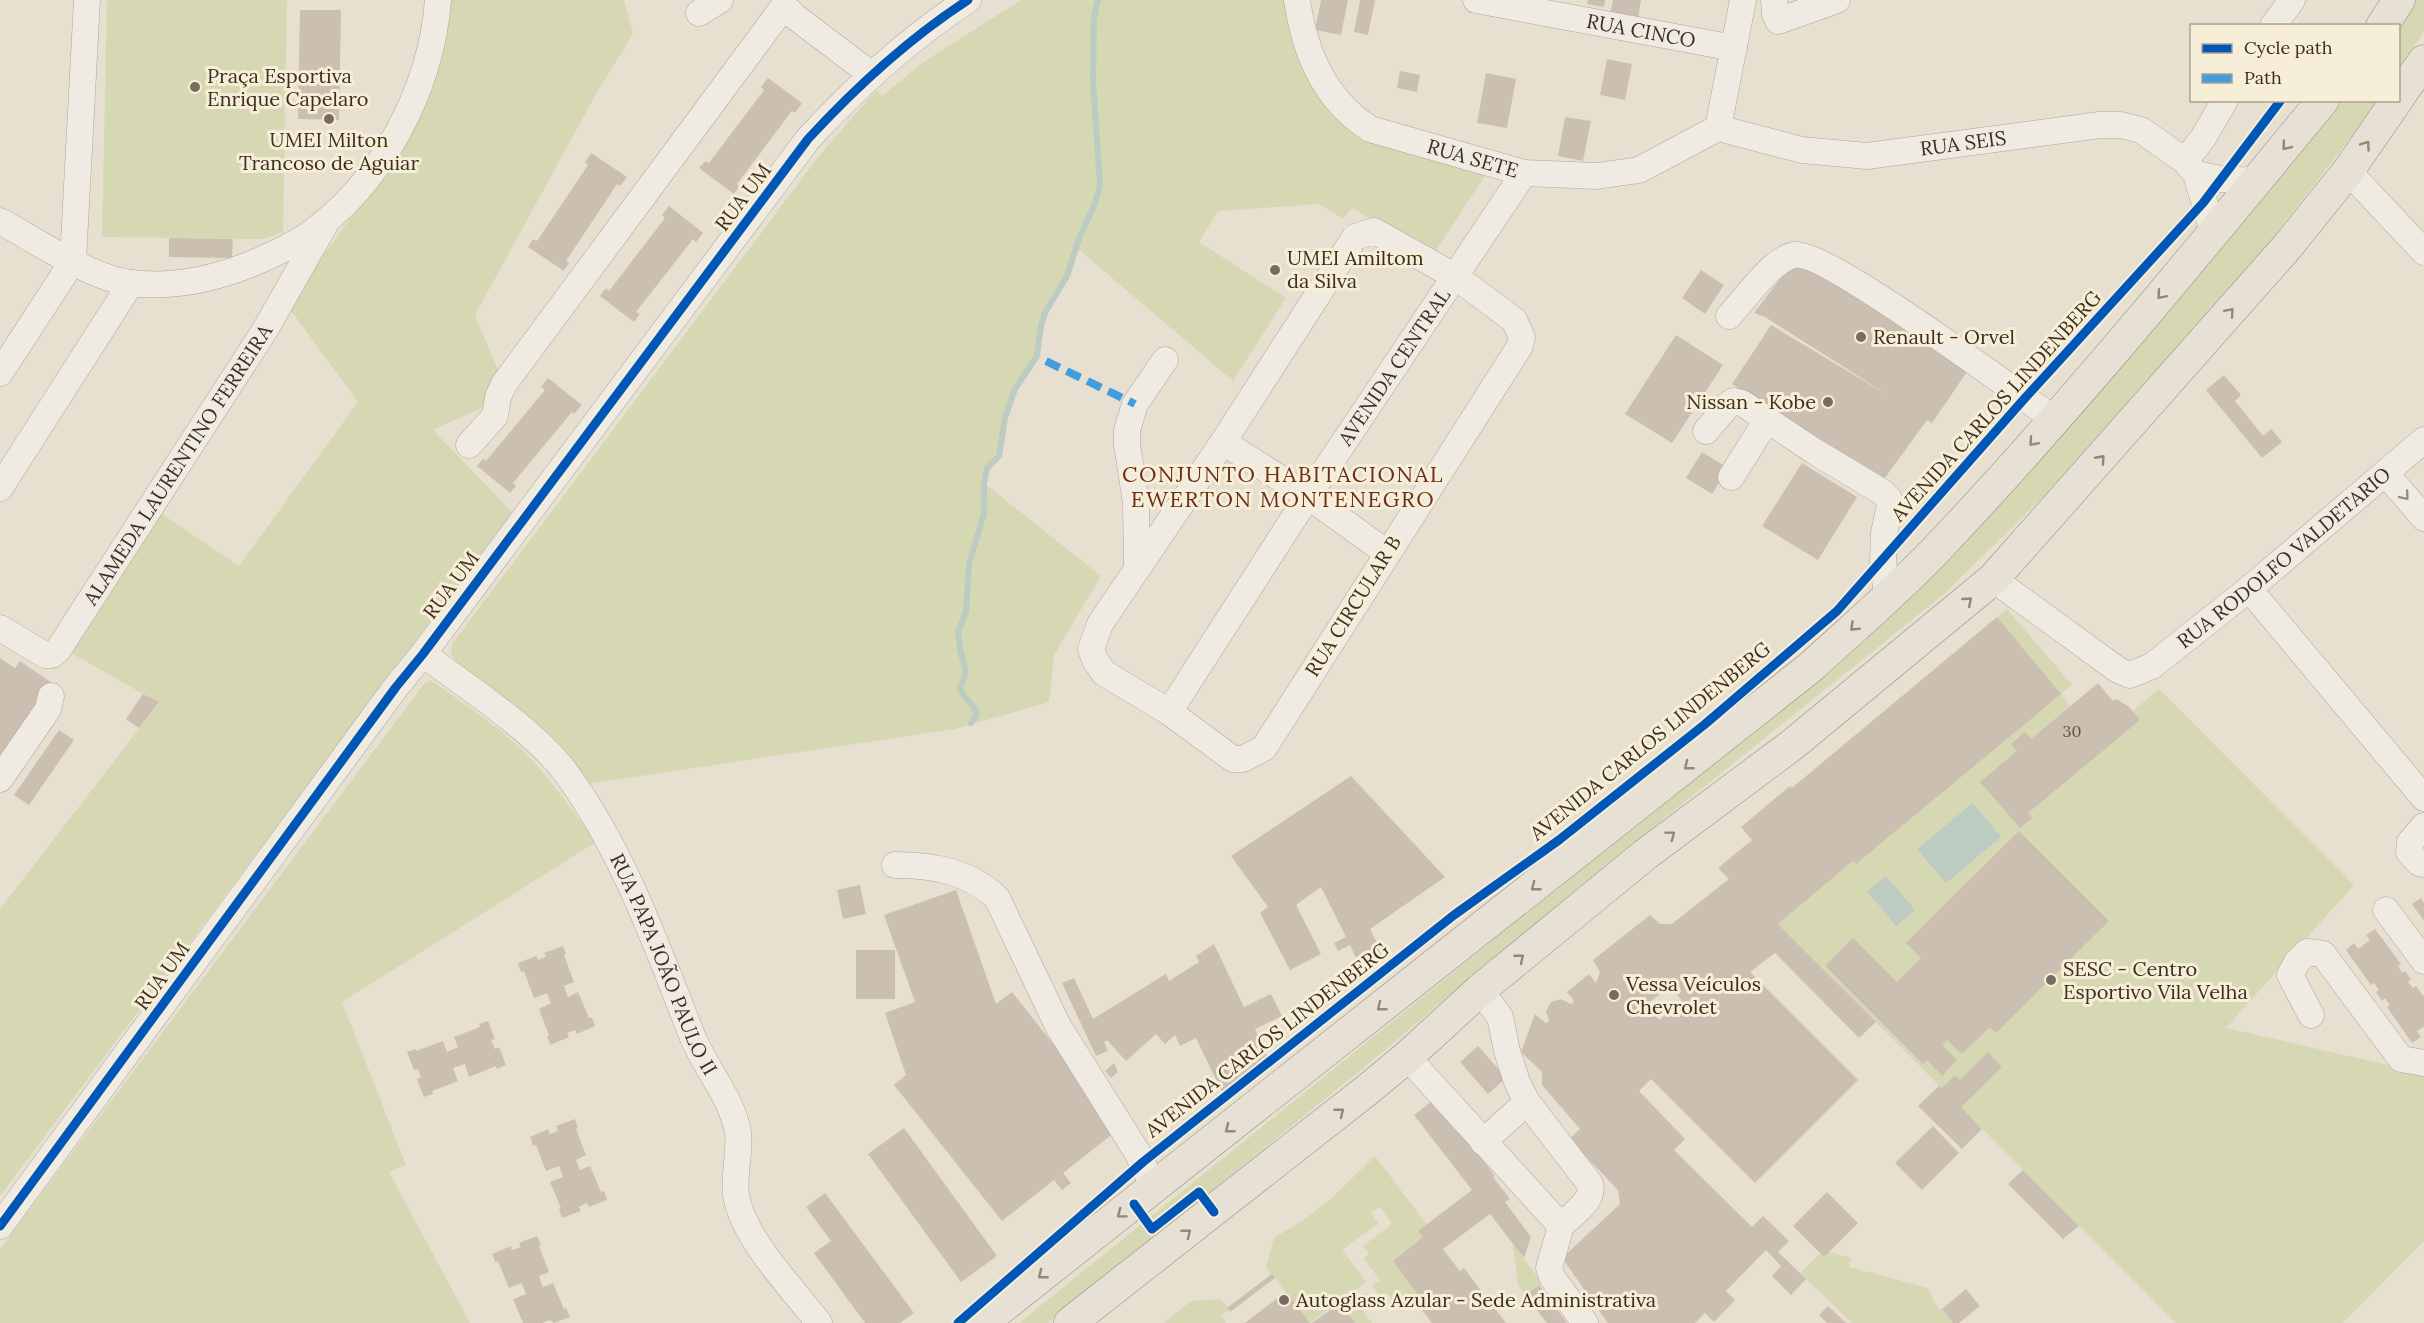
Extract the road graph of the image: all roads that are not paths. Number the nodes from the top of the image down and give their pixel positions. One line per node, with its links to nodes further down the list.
1 (87, 0): 31 (street)
2 (438, 0): 27 (street)
3 (968, 0): 12 (street, RUA UM)
4 (1297, 0): 25 (street, RUA SETE)
5 (1476, 0): 15 (street, RUA CINCO)
6 (1743, 0): 15 (street)
7 (1774, 0): 8 (street)
8 (1837, 0)
9 (2292, 0): 13 (street)
10 (2399, 0): 14 (main road)
11 (782, 3): 17 (street); 42 (street)
12 (936, 9): 17 (street, RUA UM)
13 (2274, 24)
14 (2383, 24)
15 (1734, 48): 22 (street)
16 (2424, 61): 18 (main road)
17 (872, 75): 54 (street, RUA UM)
18 (2400, 96)
19 (2224, 102): 23 (street)
20 (2321, 102): 26 (main road, AVENIDA CARLOS LINDENBERG, one-way to 26)
21 (2396, 102): 24 (main road, one-way to 21)
22 (1718, 128): 23 (street, RUA SEIS); 25 (street, RUA SETE)
23 (2190, 168): 26 (street, RUA SEIS); 29 (street)
24 (2348, 171): 30 (street); 50 (main road, one-way to 24)
25 (1524, 173): 32 (street, AVENIDA CENTRAL)
26 (2257, 181): 29 (main road, AVENIDA CARLOS LINDENBERG)
27 (328, 218): 33 (street); 53 (street, ALAMEDA LAURENTINO FERREIRA)
28 (0, 221): 31 (street)
29 (2214, 235): 37 (main road, AVENIDA CARLOS LINDENBERG, one-way to 37)
30 (2424, 252)
31 (73, 261): 33 (street); 36 (street)
32 (1456, 277): 41 (street); 46 (street, AVENIDA CENTRAL); 48 (street, RUA CIRCULAR B)
33 (131, 283): 45 (street)
34 (1729, 316): 37 (street)
35 (1165, 360): 49 (street)
36 (0, 373)
37 (2054, 419): 52 (main road, AVENIDA CARLOS LINDENBERG, one-way to 52)
38 (1767, 420): 39 (street); 44 (street); 52 (street)
39 (1707, 431)
40 (2424, 440): 43 (street, RUA RODOLFO VALDETARIO)
41 (1223, 442): 46 (street); 49 (street)
42 (469, 446)
43 (2386, 474): 47 (street, one-way to 47); 51 (street, RUA RODOLFO VALDETARIO)
44 (1731, 477)
45 (0, 488)
46 (1308, 496): 48 (street); 56 (street, AVENIDA CENTRAL)
47 (2424, 518)
48 (1387, 553): 56 (street, RUA CIRCULAR B)
49 (1137, 567): 56 (street)
50 (1993, 579): 51 (street, RUA RODOLFO VALDETARIO); 64 (main road, one-way to 50)
51 (2248, 589): 58 (street)
52 (1887, 596): 70 (main road, AVENIDA CARLOS LINDENBERG, one-way to 70)
53 (0, 628)
54 (423, 654): 71 (street, RUA UM); 73 (street, RUA PAPA JOÃO PAULO II)
55 (51, 696): 57 (street)
56 (1169, 712)
57 (0, 779)
58 (2424, 798)
59 (2424, 826): 60 (street)
60 (2424, 864)
61 (895, 865): 70 (street)
62 (2386, 910): 63 (street)
63 (2424, 961)
64 (1480, 990): 66 (main road); 68 (street)
65 (2311, 1015): 67 (street)
66 (1407, 1057): 69 (street); 75 (main road, one-way to 66)
67 (2424, 1063)
68 (1527, 1102): 69 (street); 72 (street)
69 (1483, 1142): 72 (street)
70 (1154, 1188): 74 (main road, AVENIDA CARLOS LINDENBERG, one-way to 74)
71 (0, 1226)
72 (1561, 1226): 76 (street)
73 (819, 1323)
74 (982, 1323)
75 (1070, 1323)
76 (1585, 1323)

